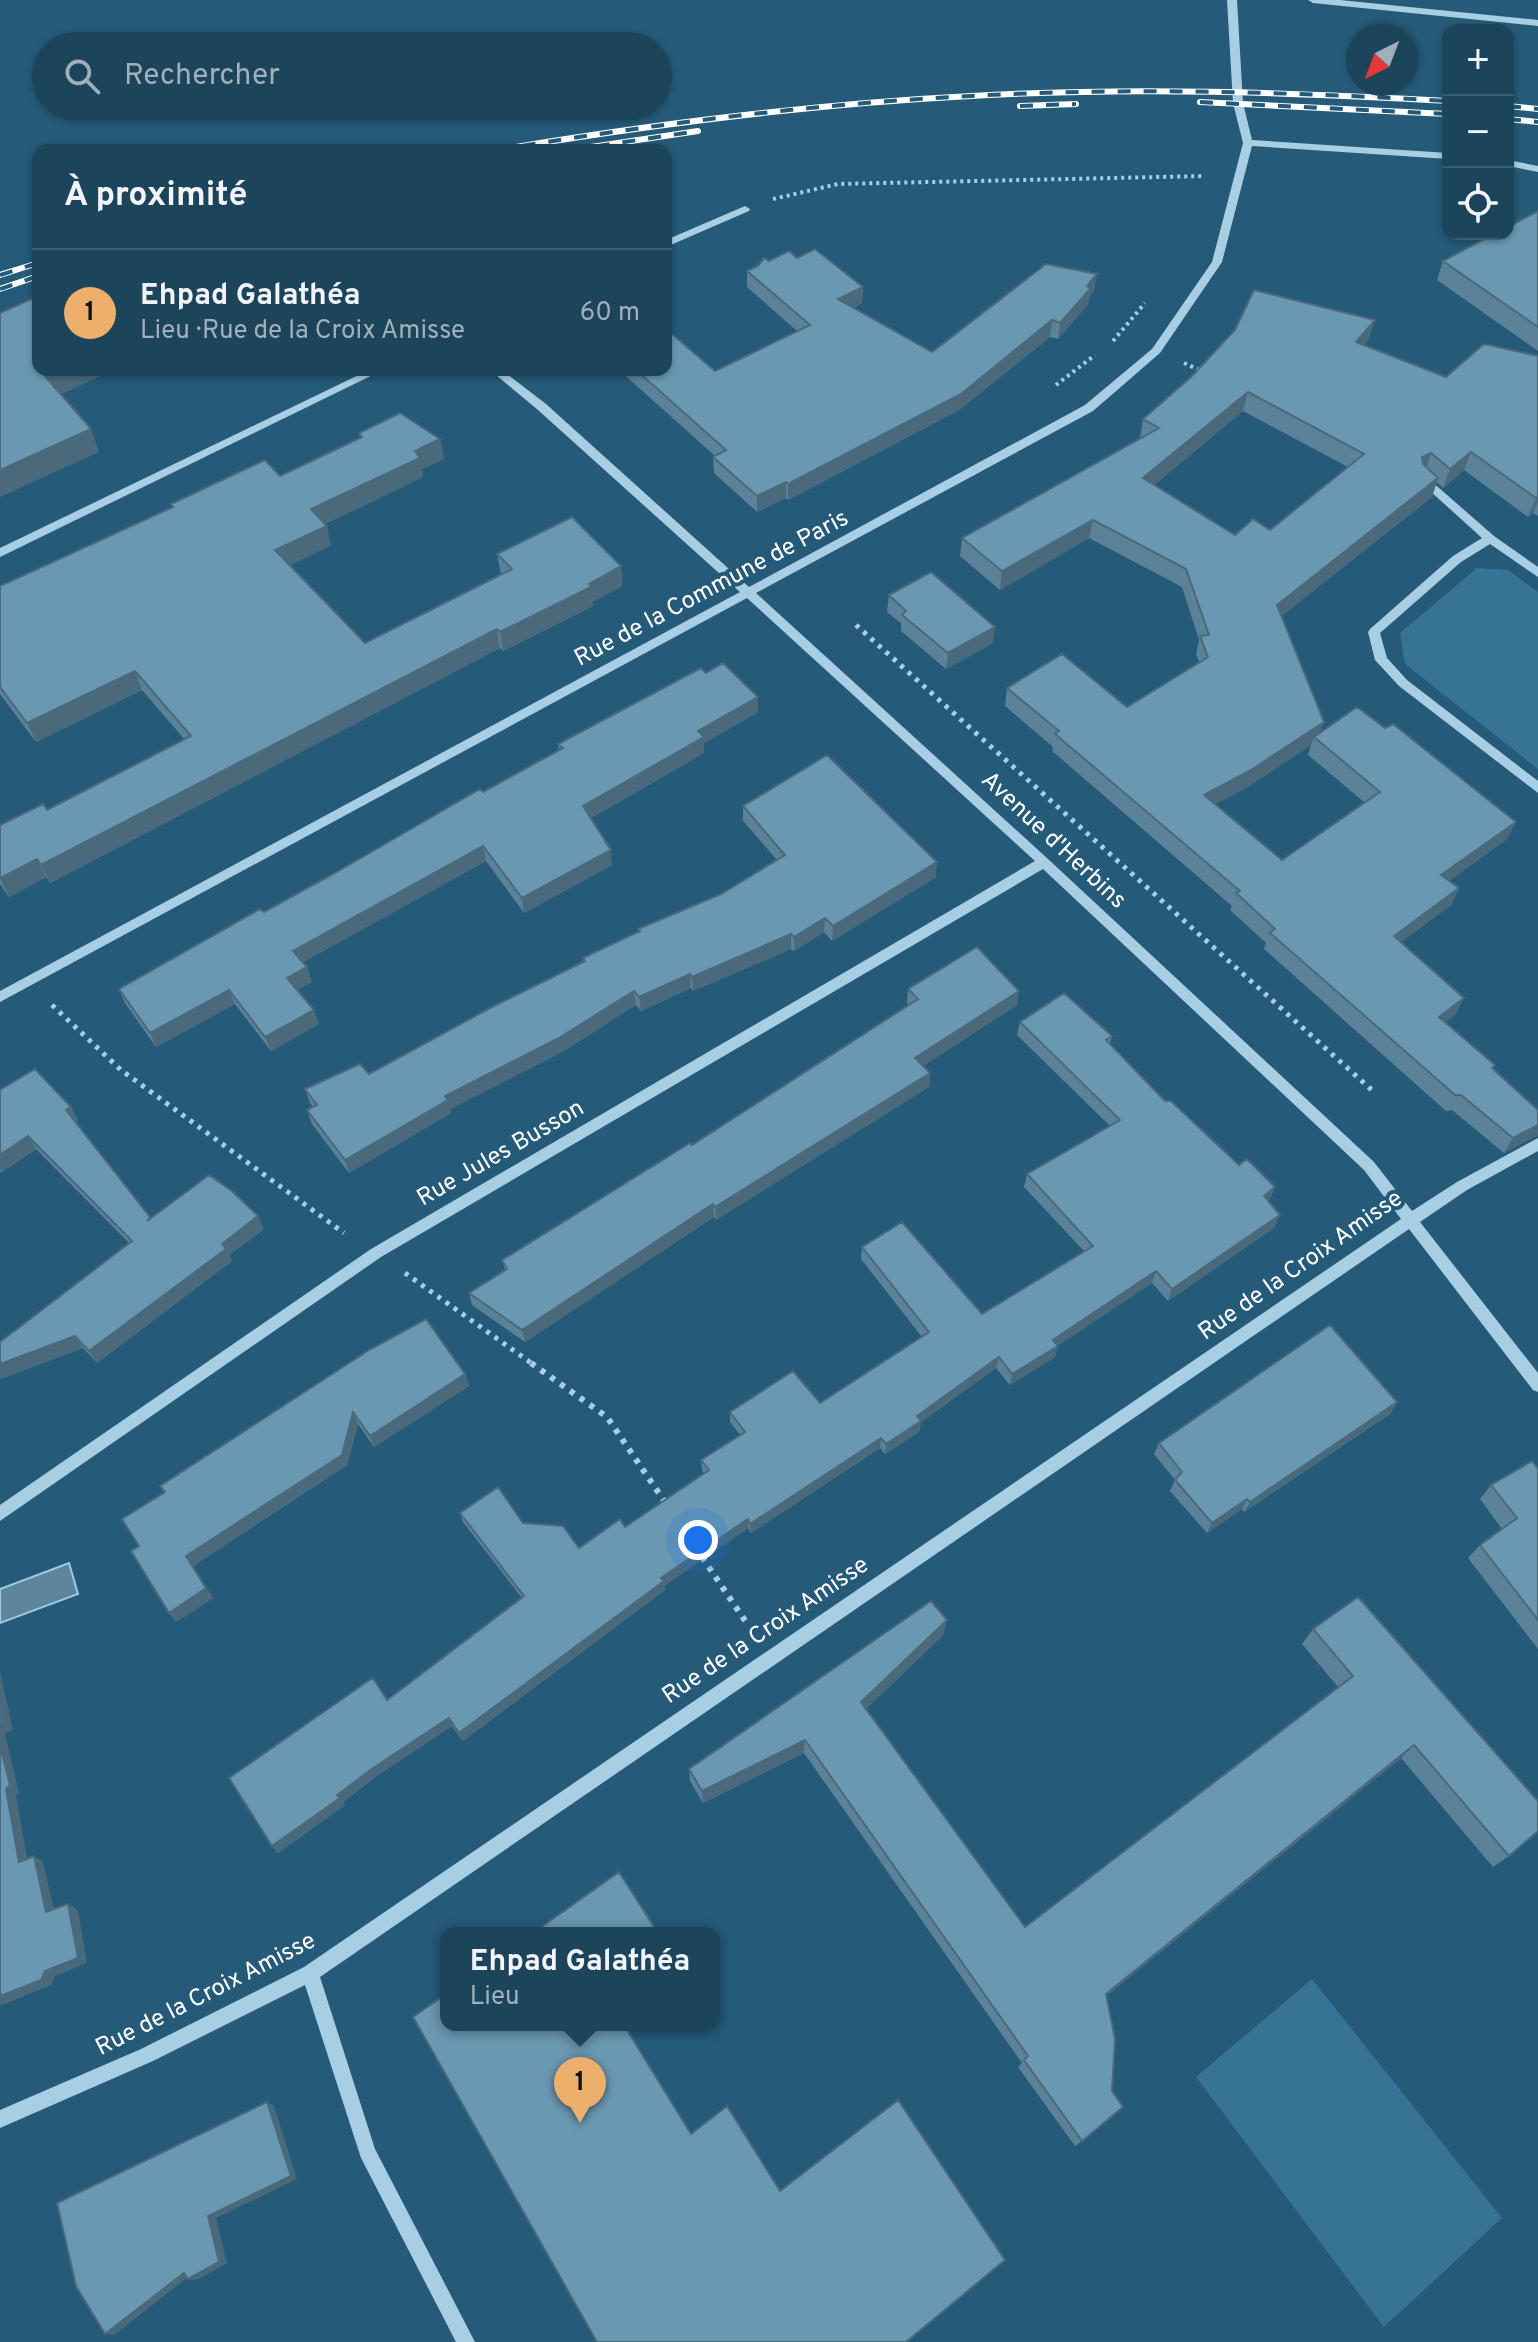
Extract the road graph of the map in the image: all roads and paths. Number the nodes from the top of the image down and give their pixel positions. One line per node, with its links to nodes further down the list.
1 (1232, 0): 4 (street, Rue de la Commune de Paris)
2 (1313, 0): 3 (street)
3 (1538, 23)
4 (1248, 143): 5 (street); 23 (street, Rue de la Commune de Paris)
5 (1442, 156)
6 (1514, 164): 7 (street)
7 (1538, 169)
8 (1204, 188): 9 (path)
9 (745, 209): 10 (street)
10 (672, 241)
11 (1152, 297): 12 (path)
12 (1112, 342)
13 (1100, 351): 18 (path)
14 (1176, 360): 17 (path)
15 (366, 376): 21 (street)
16 (503, 376): 23 (street, Avenue d'Herbins)
17 (1217, 378)
18 (1051, 389)
19 (1423, 478): 20 (street)
20 (1490, 539): 22 (street); 25 (street)
21 (0, 553)
22 (1538, 573)
23 (750, 594): 26 (street, Avenue d'Herbins); 27 (street, Rue de la Commune de Paris)
24 (856, 625): 29 (path)
25 (1538, 788)
26 (1044, 862): 31 (street, Avenue d'Herbins); 32 (street, Rue Jules Busson)
27 (0, 997)
28 (49, 1002): 32 (path)
29 (1374, 1092)
30 (1538, 1144): 31 (street, Rue de la Croix Amisse)
31 (1411, 1220): 33 (street, Avenue d'Herbins); 37 (street, Rue de la Croix Amisse)
32 (376, 1253): 34 (path); 35 (street, Rue Jules Busson)
33 (1538, 1385)
34 (667, 1506)
35 (0, 1514)
36 (693, 1545): 37 (path)
37 (770, 1657): 38 (street, Rue de la Croix Amisse)
38 (310, 1973): 39 (street, Rue de la Croix Amisse); 40 (street)
39 (0, 2119)
40 (466, 2342)

